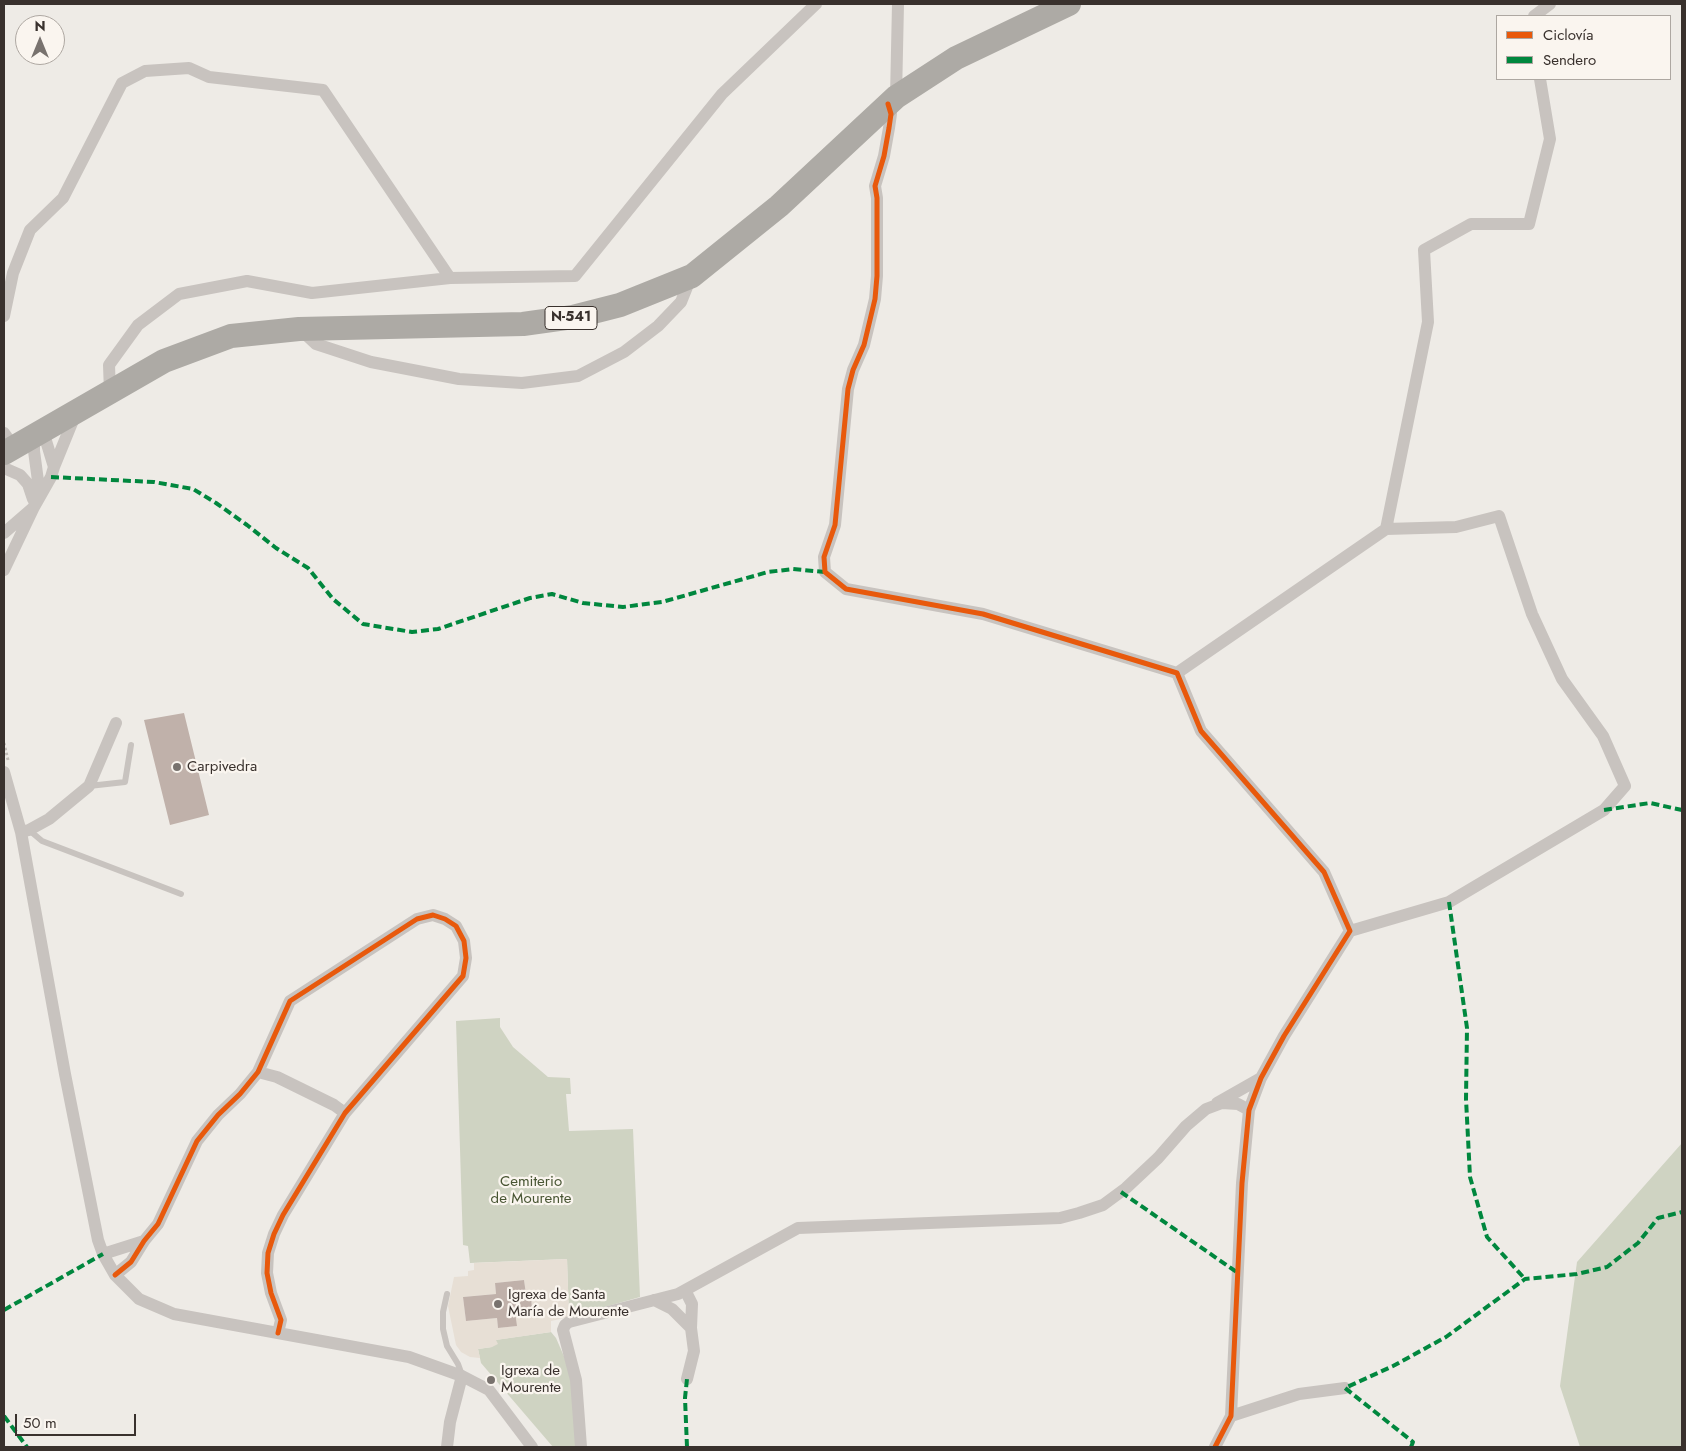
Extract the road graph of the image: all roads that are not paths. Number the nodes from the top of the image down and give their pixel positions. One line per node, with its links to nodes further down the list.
1 (816, 4): 9 (street)
2 (898, 4): 7 (street)
3 (1069, 4): 7 (highway, N-541)
4 (1550, 4): 5 (street)
5 (1535, 15)
6 (1540, 80): 18 (street)
7 (892, 101): 8 (highway, N-541); 21 (street)
8 (692, 276): 11 (highway, N-541); 11 (street)
9 (450, 278): 10 (street); 12 (street)
10 (4, 316)
11 (299, 329): 12 (highway, N-541)
12 (110, 392): 13 (highway, N-541)
13 (77, 411): 14 (highway, N-541); 15 (street)
14 (20, 440): 15 (street); 17 (street)
15 (54, 466): 17 (street)
16 (4, 468): 17 (street)
17 (34, 507): 19 (street); 20 (street)
18 (1386, 529): 21 (street); 28 (street)
19 (4, 533)
20 (4, 570)
21 (1177, 673): 28 (street)
22 (116, 723): 25 (street)
23 (131, 744): 25 (lane)
24 (4, 772): 26 (street)
25 (89, 786): 26 (street)
26 (25, 831): 27 (lane); 35 (street)
27 (181, 894)
28 (1350, 931): 30 (street)
29 (258, 1072): 33 (street); 33 (street); 34 (street)
30 (1261, 1078): 31 (street); 32 (street)
31 (1206, 1109): 32 (street); 37 (street)
32 (1249, 1110): 45 (street)
33 (345, 1113): 41 (street)
34 (144, 1241): 35 (street); 36 (street)
35 (103, 1254): 36 (street)
36 (115, 1275): 41 (street)
37 (686, 1290): 39 (street); 40 (street)
38 (448, 1294): 42 (lane)
39 (654, 1300): 40 (street); 48 (street)
40 (691, 1328): 43 (street)
41 (278, 1333): 42 (street)
42 (462, 1376): 46 (street); 47 (street)
43 (687, 1379)
44 (1345, 1388): 45 (street)
45 (1232, 1416): 49 (street)
46 (447, 1447)
47 (532, 1447)
48 (581, 1447)
49 (1215, 1447)

